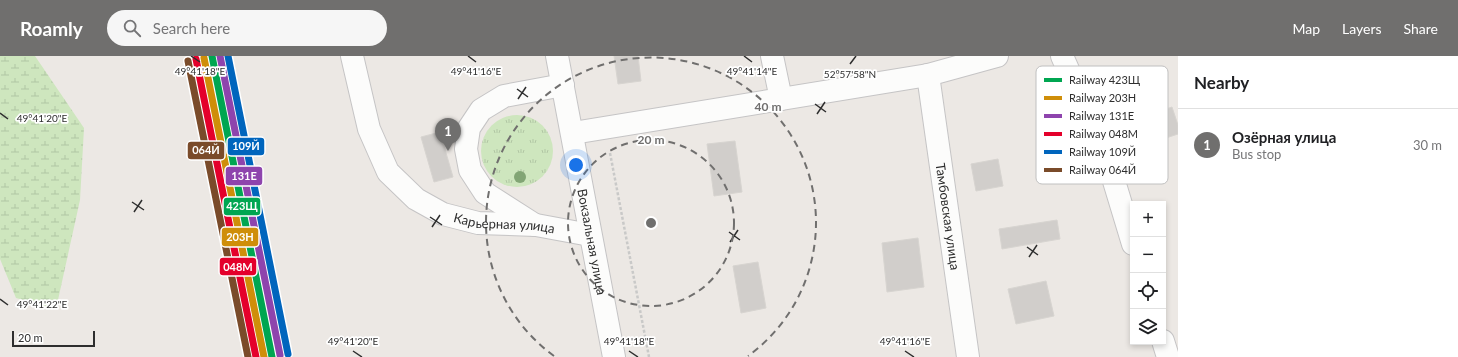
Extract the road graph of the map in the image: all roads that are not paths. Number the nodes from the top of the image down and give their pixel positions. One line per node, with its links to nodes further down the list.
1 (352, 56): 12 (street, Карьерная улица)
2 (557, 56): 8 (street, Вокзальная улица)
3 (772, 56): 9 (street)
4 (997, 56): 7 (street)
5 (1062, 56): 6 (street)
6 (1066, 66)
7 (928, 75): 9 (street); 17 (street, Тамбовская улица)
8 (563, 85): 10 (street, Вокзальная улица); 12 (street)
9 (781, 99): 10 (street)
10 (573, 133): 13 (street, Вокзальная улица)
11 (1115, 184): 14 (street)
12 (536, 225): 13 (street, Карьерная улица)
13 (590, 235): 16 (street, Вокзальная улица)
14 (1131, 237)
15 (1164, 345): 18 (street)
16 (614, 357)
17 (968, 357)
18 (1168, 357)

